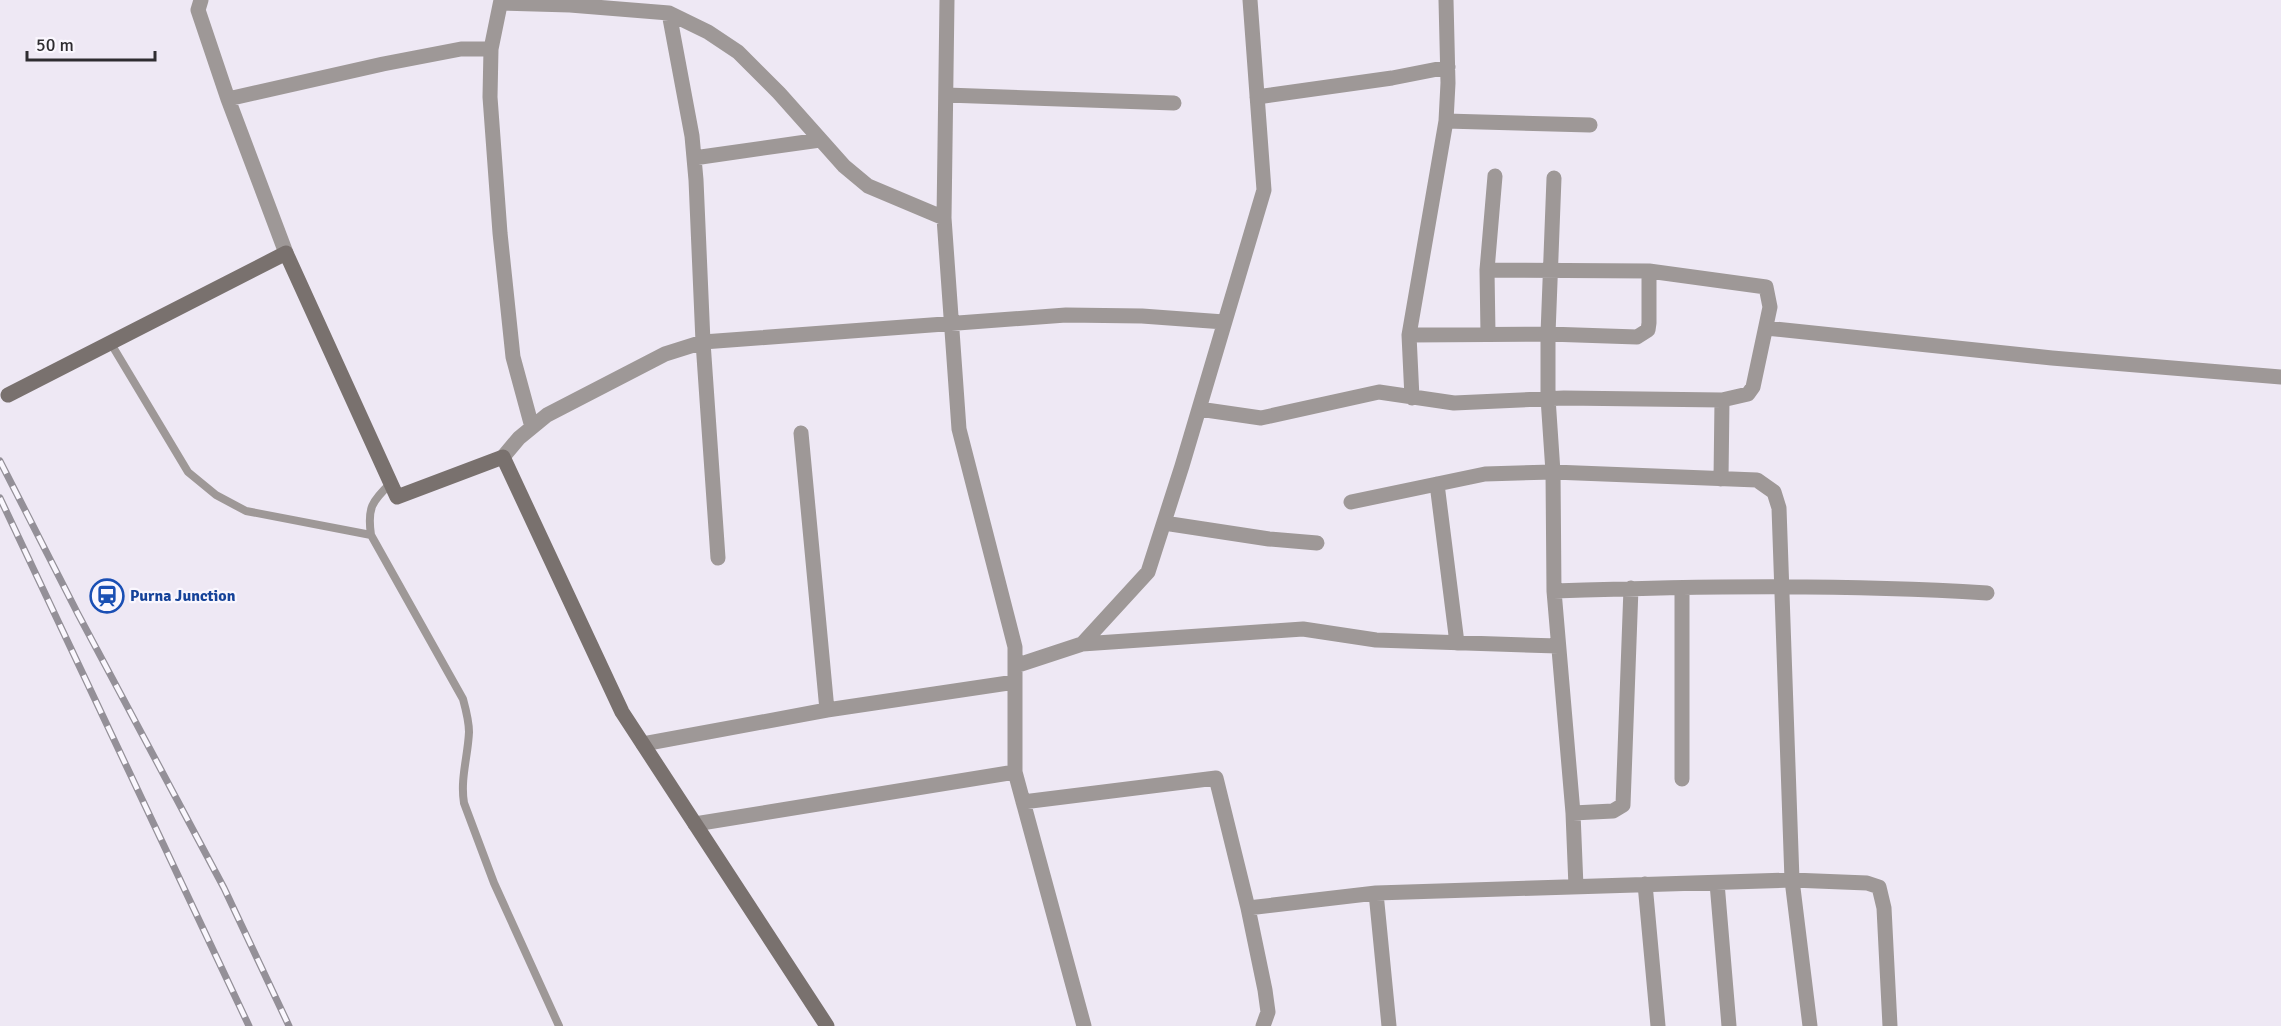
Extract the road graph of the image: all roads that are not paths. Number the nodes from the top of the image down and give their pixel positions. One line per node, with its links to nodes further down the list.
1 (201, 0): 11 (street)
2 (947, 0): 9 (street)
3 (1250, 0): 10 (street)
4 (1446, 0): 8 (street)
5 (501, 2): 6 (street); 7 (street)
6 (669, 13): 15 (street); 16 (street)
7 (490, 49): 11 (street); 38 (street)
8 (1448, 67): 10 (street); 13 (street)
9 (946, 95): 12 (street); 19 (street)
10 (1257, 97): 25 (street)
11 (228, 99): 20 (street)
12 (1174, 103)
13 (1446, 121): 14 (street); 27 (street)
14 (1590, 126)
15 (820, 140): 16 (street); 19 (street)
16 (694, 158): 31 (street)
17 (1495, 176): 21 (street)
18 (1554, 178): 23 (street)
19 (944, 218): 24 (street)
20 (286, 253): 30 (main road); 43 (main road)
21 (1487, 270): 23 (street); 28 (street)
22 (1649, 271): 23 (street); 26 (street); 29 (street)
23 (1550, 272): 29 (street)
24 (951, 322): 25 (street); 31 (street); 58 (street)
25 (1224, 322): 37 (street)
26 (1766, 328): 32 (street); 36 (street)
27 (1410, 334): 28 (street); 34 (street)
28 (1488, 334): 29 (street)
29 (1548, 334): 35 (street)
30 (110, 342): 33 (main road); 47 (lane)
31 (703, 342): 38 (street); 49 (street)
32 (2281, 376)
33 (8, 394)
34 (1412, 398): 35 (street); 37 (street)
35 (1548, 398): 36 (street); 41 (street)
36 (1722, 400): 42 (street)
37 (1199, 409): 46 (street)
38 (532, 427): 40 (street)
39 (801, 434): 60 (street)
40 (502, 457): 43 (main road); 61 (main road)
41 (1553, 472): 42 (street); 44 (street); 53 (street)
42 (1721, 479): 50 (street)
43 (391, 483): 47 (lane)
44 (1437, 484): 45 (street); 55 (street)
45 (1351, 502)
46 (1164, 523): 48 (street); 56 (street)
47 (370, 535): 73 (lane)
48 (1317, 543)
49 (718, 558)
50 (1782, 585): 52 (street); 54 (street); 67 (street)
51 (1630, 588): 52 (street); 53 (street); 65 (street)
52 (1682, 588): 63 (street)
53 (1554, 591): 57 (street)
54 (1987, 593)
55 (1458, 643): 56 (street); 57 (street)
56 (1082, 644): 58 (street)
57 (1558, 646): 65 (street)
58 (1015, 666): 59 (street)
59 (1015, 682): 60 (street); 62 (street)
60 (827, 710): 61 (street)
61 (643, 744): 66 (main road)
62 (1015, 772): 64 (street); 66 (street)
63 (1682, 779)
64 (1023, 802): 72 (street); 75 (street)
65 (1573, 813): 70 (street)
66 (695, 824): 74 (main road)
67 (1792, 880): 68 (street); 80 (street); 81 (street)
68 (1717, 883): 69 (street); 79 (street)
69 (1645, 884): 70 (street); 78 (street)
70 (1576, 887): 71 (street)
71 (1376, 893): 72 (street); 77 (street)
72 (1248, 908): 76 (street)
73 (559, 1026)
74 (827, 1026)
75 (1084, 1026)
76 (1263, 1026)
77 (1389, 1026)
78 (1658, 1026)
79 (1729, 1026)
80 (1810, 1026)
81 (1890, 1026)

